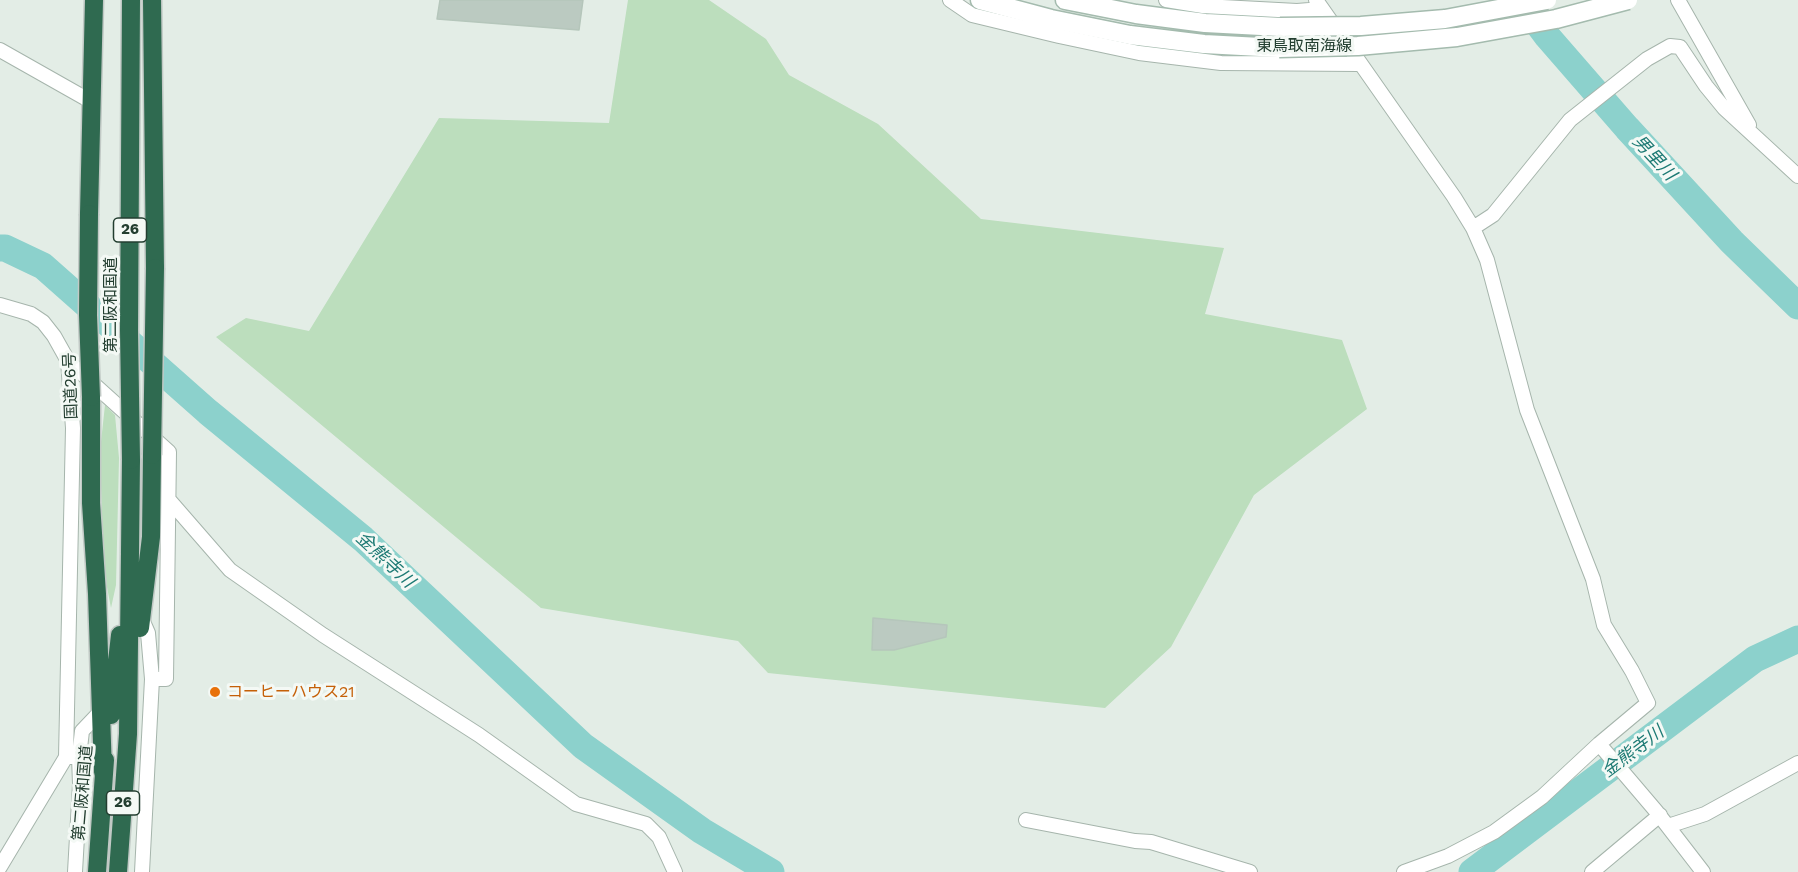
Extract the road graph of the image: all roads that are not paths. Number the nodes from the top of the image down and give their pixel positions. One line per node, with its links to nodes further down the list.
1 (94, 0): 14 (highway, 国道26号 / 26)
2 (131, 0): 21 (highway, 第二阪和国道 / 26, bridge)
3 (152, 0): 22 (highway, 26, bridge)
4 (950, 0): 13 (street)
5 (980, 0): 9 (main road, 東鳥取南海線, bridge)
6 (1065, 0): 8 (main road, 東鳥取南海線, bridge)
7 (1166, 0): 11 (street)
8 (1547, 0)
9 (1628, 0)
10 (1678, 0): 15 (street)
11 (1319, 5): 13 (street)
12 (0, 50): 14 (street)
13 (1359, 64): 17 (street)
14 (92, 102): 24 (highway, 国道26号 / 26, bridge)
15 (1755, 135): 16 (street); 17 (street)
16 (1798, 176)
17 (1473, 228): 26 (street)
18 (0, 305): 19 (street)
19 (68, 361): 20 (street); 27 (street)
20 (170, 501): 23 (street); 37 (street)
21 (130, 539): 25 (highway, 第二阪和国道 / 26); 29 (highway, 第二阪和国道 / 26)
22 (141, 617): 23 (street); 25 (highway, 26)
23 (152, 679): 36 (street)
24 (102, 710): 27 (street); 29 (highway, 国道26号 / 26)
25 (128, 734): 35 (highway, 第二阪和国道 / 26)
26 (1603, 747): 30 (street); 39 (street)
27 (72, 757): 32 (street); 33 (street)
28 (1798, 763): 30 (street)
29 (103, 772): 34 (highway, 第二阪和国道 / 26)
30 (1662, 817): 40 (street); 41 (street)
31 (1026, 820): 38 (street)
32 (0, 867)
33 (75, 872)
34 (97, 872)
35 (118, 872)
36 (142, 872)
37 (675, 872)
38 (1250, 872)
39 (1404, 872)
40 (1592, 872)
41 (1703, 872)

